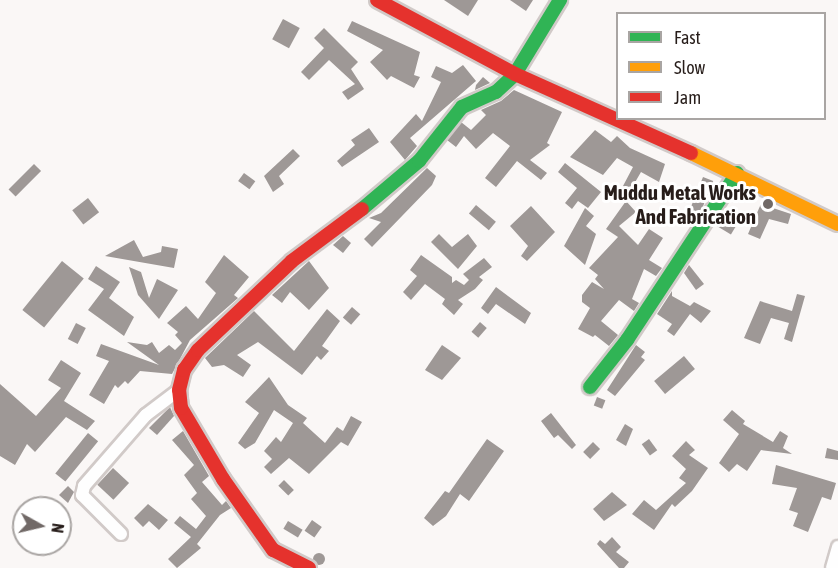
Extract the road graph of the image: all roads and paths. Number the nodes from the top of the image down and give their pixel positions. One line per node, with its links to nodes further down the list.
1 (377, 0): 3 (street)
2 (560, 0): 3 (street)
3 (515, 74): 4 (street); 9 (street)
4 (616, 119)
5 (618, 120): 6 (street)
6 (737, 173): 7 (street); 8 (street)
7 (838, 224)
8 (590, 387)
9 (179, 390): 10 (street); 12 (street)
10 (121, 534)
11 (838, 547): 13 (street)
12 (309, 568)
13 (832, 568)

